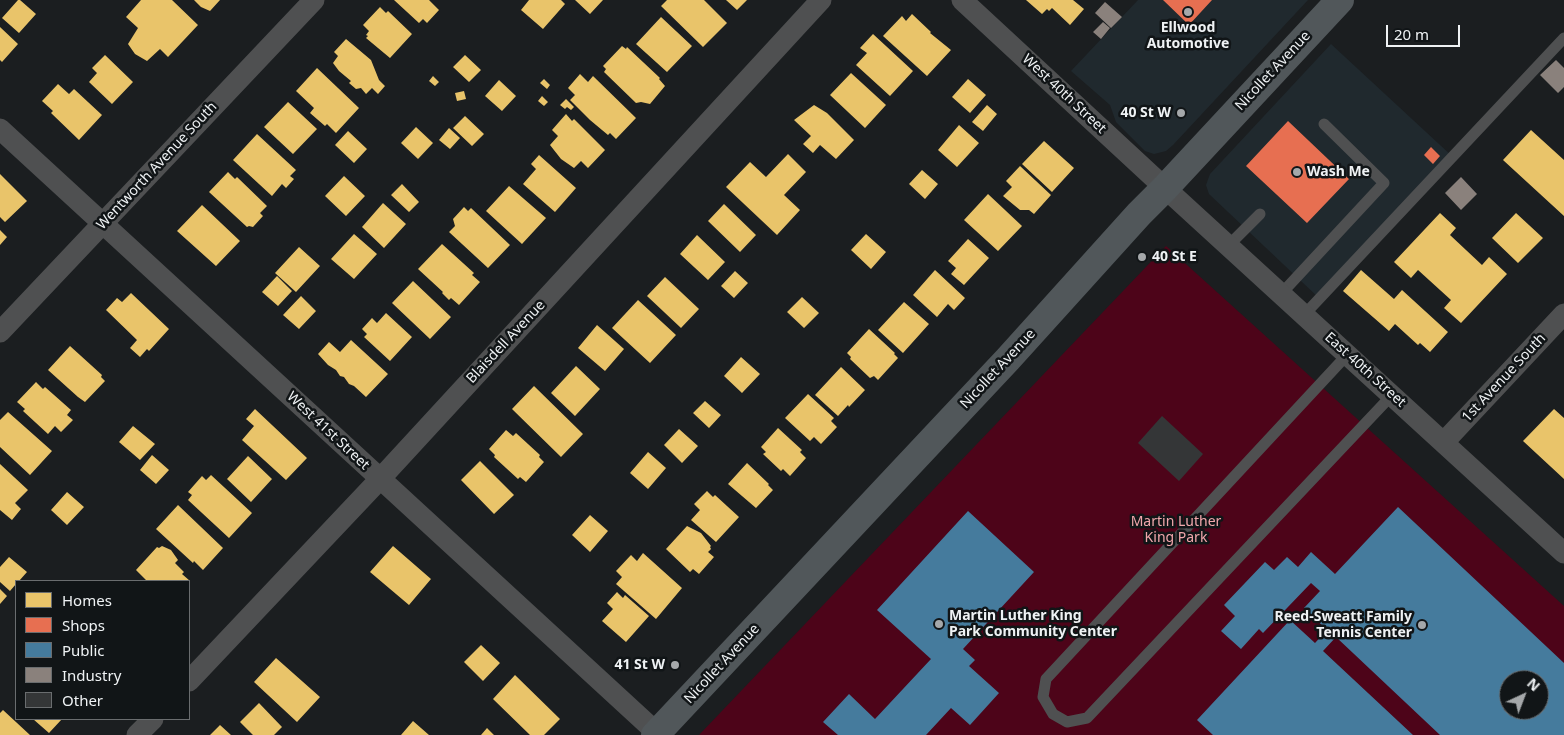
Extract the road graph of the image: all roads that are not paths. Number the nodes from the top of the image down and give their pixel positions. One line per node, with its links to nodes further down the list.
1 (314, 0): 10 (street, Wentworth Avenue South)
2 (821, 0): 19 (street, Blaisdell Avenue)
3 (1340, 0): 8 (main road, Nicollet Avenue)
4 (967, 1): 8 (street, West 40th Street)
5 (1564, 38): 14 (lane)
6 (1324, 124): 12 (lane)
7 (0, 129): 10 (street, West 41st Street)
8 (1165, 188): 11 (street, East 40th Street); 23 (main road, Nicollet Avenue)
9 (1260, 214): 11 (lane)
10 (103, 224): 15 (street, Wentworth Avenue South); 19 (street, West 41st Street)
11 (1228, 246): 12 (street, East 40th Street)
12 (1281, 294): 14 (street, East 40th Street)
13 (1564, 314): 18 (street, 1st Avenue South)
14 (1304, 315): 16 (street, East 40th Street)
15 (0, 332)
16 (1347, 355): 17 (street, East 40th Street); 17 (lane)
17 (1392, 395): 18 (street, East 40th Street)
18 (1444, 442): 20 (street, East 40th Street)
19 (380, 479): 21 (street, Blaisdell Avenue); 23 (street, West 41st Street)
20 (1564, 553)
21 (190, 680)
22 (152, 720): 24 (street)
23 (656, 734)
24 (137, 735)

